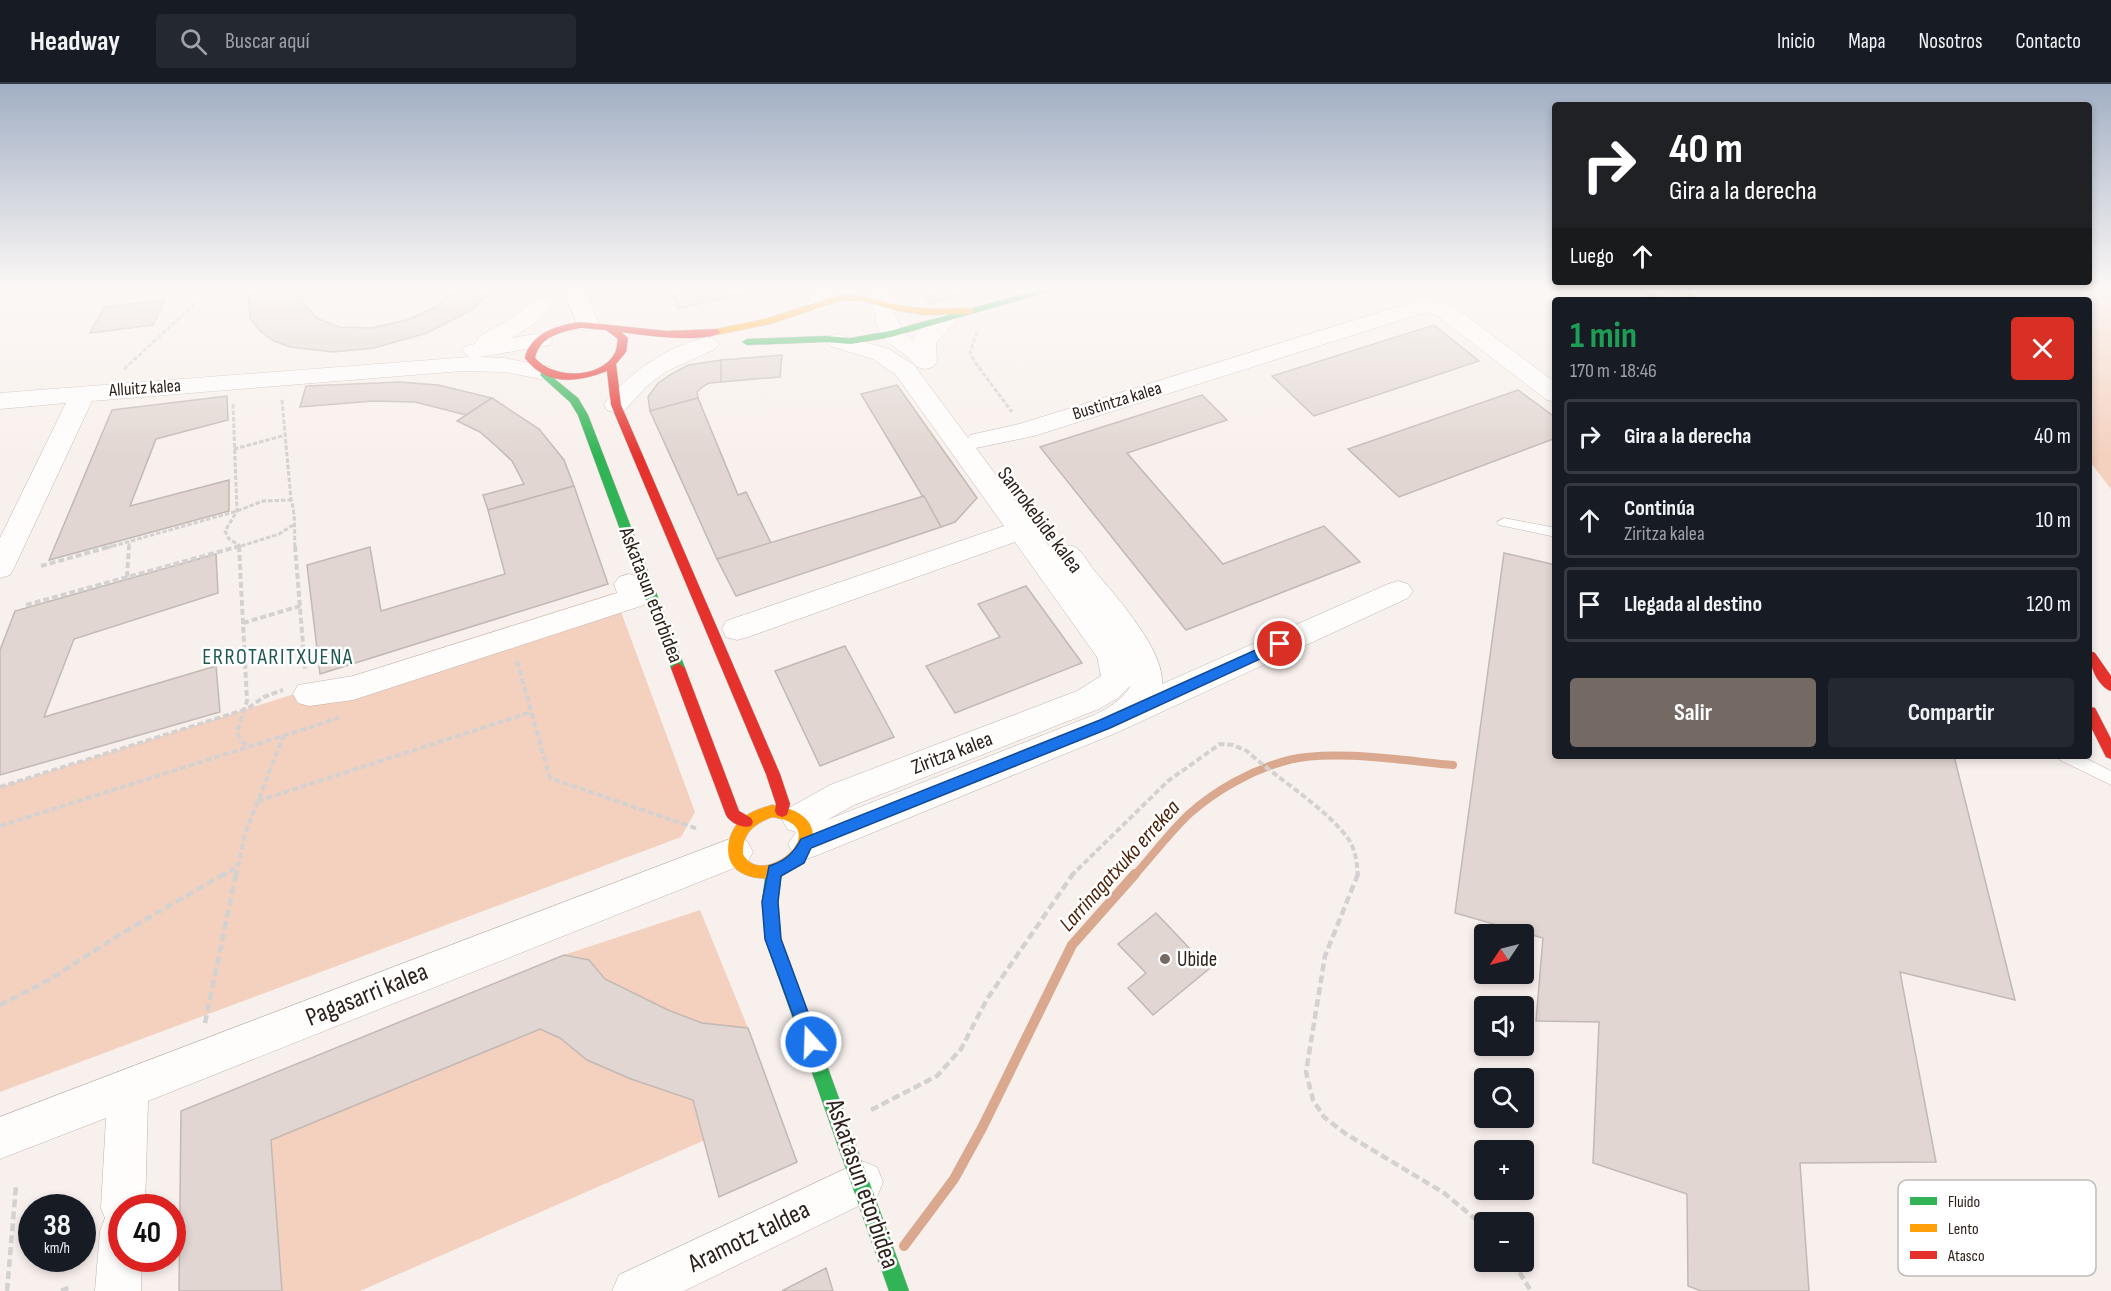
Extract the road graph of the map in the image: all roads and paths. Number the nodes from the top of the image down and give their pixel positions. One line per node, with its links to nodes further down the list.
1 (152, 344): 19 (path)
2 (483, 344): 14 (street)
3 (505, 344): 14 (street, Alluitz kalea)
4 (538, 344): 20 (street)
5 (624, 344): 17 (street, Askatasun etorbidea)
6 (705, 344): 15 (street)
7 (707, 344): 27 (street)
8 (855, 344): 55 (street, Sanrokebide kalea)
9 (911, 344): 18 (street, Sanrokebide kalea)
10 (924, 344): 18 (street)
11 (973, 344): 28 (path)
12 (1300, 344): 30 (street, Bustintza kalea)
13 (1489, 344): 24 (street, Bustintza kalea)
14 (465, 352): 23 (street, Alluitz kalea)
15 (653, 353)
16 (633, 357): 17 (street)
17 (613, 362): 20 (street); 27 (street, Askatasun etorbidea)
18 (925, 362): 30 (street, Sanrokebide kalea)
19 (124, 370)
20 (543, 373): 21 (street, Alluitz kalea); 71 (street, Askatasun etorbidea)
21 (280, 377): 22 (street, Alluitz kalea); 29 (path)
22 (233, 381): 25 (street, Alluitz kalea); 31 (path)
23 (0, 388)
24 (1552, 392)
25 (86, 393): 26 (street, Alluitz kalea); 41 (street)
26 (0, 401)
27 (616, 405): 68 (street, Askatasun etorbidea)
28 (1015, 415)
29 (286, 435): 31 (path); 32 (path)
30 (979, 441): 55 (street, Sanrokebide kalea)
31 (234, 449): 33 (path)
32 (291, 500): 33 (path); 35 (path)
33 (237, 511): 38 (path); 39 (path)
34 (1504, 522): 37 (lane)
35 (293, 525): 39 (path); 46 (path)
36 (1012, 532): 48 (street)
37 (1552, 532)
38 (129, 541): 40 (path); 42 (path)
39 (239, 545): 42 (path); 47 (path)
40 (41, 566)
41 (0, 568)
42 (127, 577): 45 (path)
43 (629, 584): 54 (street, Askatasun etorbidea)
44 (1398, 591): 55 (street, Ziritza kalea)
45 (26, 605)
46 (300, 606): 47 (path); 54 (path)
47 (243, 623): 56 (path)
48 (737, 628)
49 (528, 657): 51 (path)
50 (2092, 659): 53 (street)
51 (517, 661): 52 (path); 57 (path)
52 (506, 664)
53 (2111, 686)
54 (309, 694): 56 (path); 60 (path)
55 (1115, 702): 68 (street, Ziritza kalea)
56 (247, 709): 62 (path); 66 (path)
57 (531, 712): 67 (path); 70 (path)
58 (350, 715): 60 (path)
59 (2092, 716): 63 (street)
60 (309, 728): 61 (path)
61 (283, 736): 62 (path); 67 (path)
62 (250, 747): 69 (path)
63 (2111, 753)
64 (2072, 759): 65 (lane)
65 (2111, 778)
66 (0, 787)
67 (257, 801): 72 (path)
68 (796, 825): 71 (street); 73 (street)
69 (0, 826)
70 (698, 830)
71 (740, 837): 73 (street); 76 (street, Pagasarri kalea)
72 (238, 866): 74 (path); 75 (path)
73 (774, 871): 78 (street, Askatasun etorbidea)
74 (0, 1005)
75 (205, 1023)
76 (128, 1088): 77 (street, Pagasarri kalea); 80 (street)
77 (0, 1138)
78 (856, 1164): 81 (path); 88 (street, Aramotz taldea); 89 (street, Askatasun etorbidea)
79 (16, 1186): 85 (path)
80 (124, 1194)
81 (1474, 1218)
82 (119, 1272): 87 (street)
83 (1519, 1272): 90 (path)
84 (70, 1287): 86 (path)
85 (7, 1291)
86 (61, 1291)
87 (118, 1291)
88 (635, 1291)
89 (899, 1291)
90 (1531, 1291)

